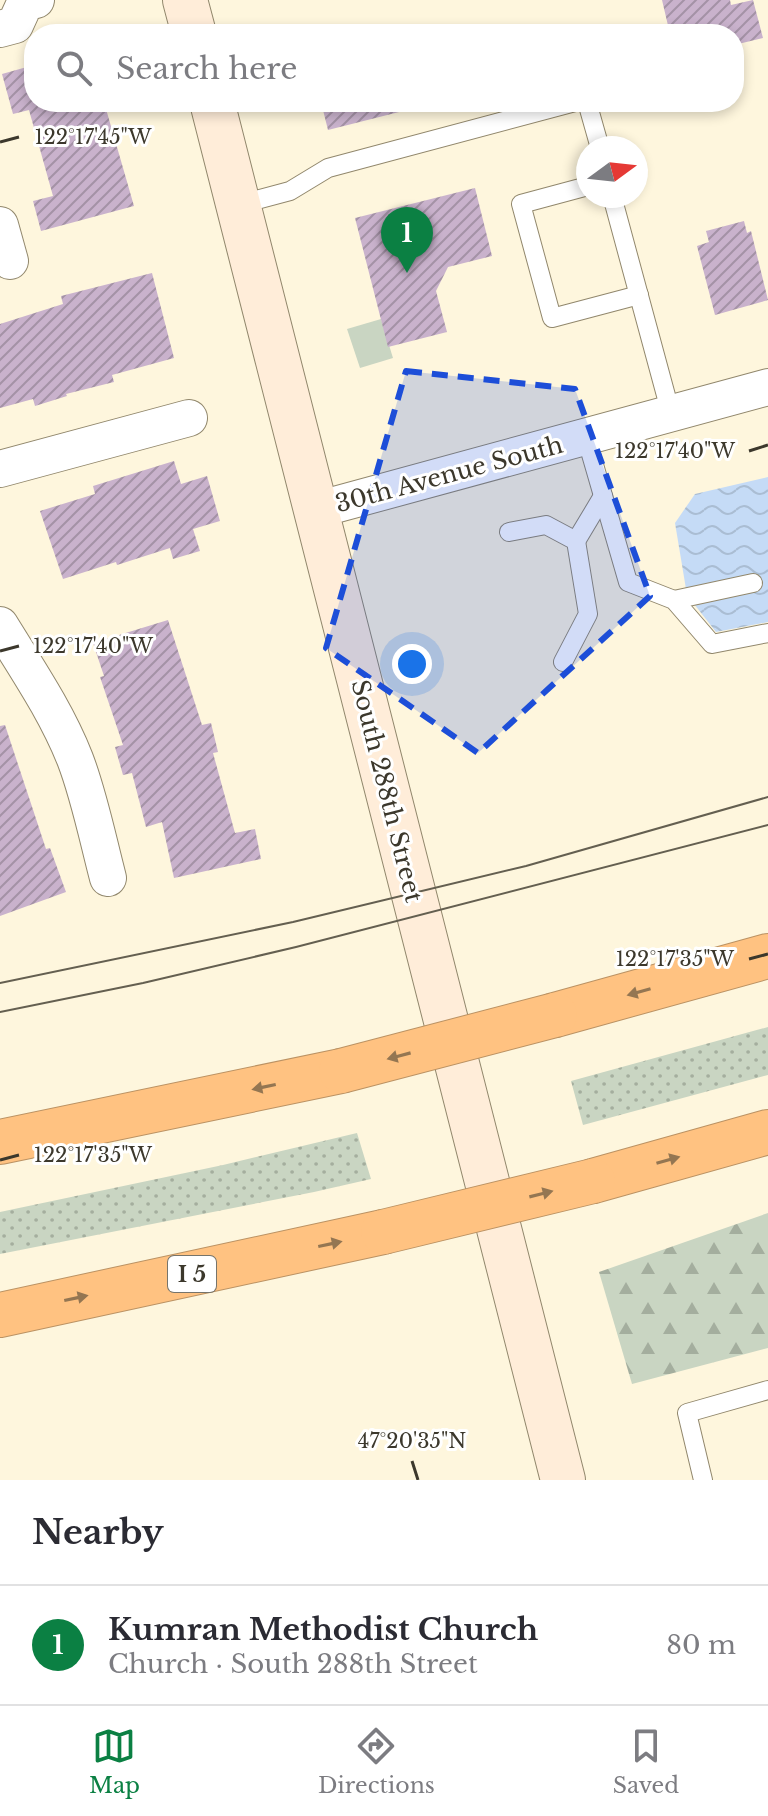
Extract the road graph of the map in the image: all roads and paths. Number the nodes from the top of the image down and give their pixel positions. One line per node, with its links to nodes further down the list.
1 (185, 0): 3 (main road)
2 (27, 1): 4 (street)
3 (191, 24)
4 (0, 29)
5 (215, 112): 10 (main road, South 288th Street)
6 (538, 112): 10 (lane)
7 (590, 112): 8 (lane)
8 (597, 136)
9 (576, 189): 14 (lane)
10 (238, 205): 21 (main road, South 288th Street)
11 (615, 208): 14 (lane)
12 (0, 225): 13 (street)
13 (10, 261)
14 (639, 295): 16 (lane)
15 (768, 387): 16 (street, 30th Avenue South)
16 (671, 414): 18 (street, 30th Avenue South)
17 (189, 418): 19 (street)
18 (586, 437): 20 (lane); 21 (street, 30th Avenue South)
19 (0, 469)
20 (603, 496): 23 (lane); 25 (lane)
21 (316, 510): 35 (main road, South 288th Street)
22 (509, 532): 23 (lane)
23 (576, 541): 28 (lane)
24 (753, 583): 25 (lane)
25 (674, 600): 27 (lane)
26 (0, 625): 29 (street)
27 (768, 633)
28 (563, 662)
29 (108, 878)
30 (768, 956): 32 (highway, one-way to 32, bridge)
31 (768, 1132): 33 (highway, I 5, one-way to 31, bridge)
32 (0, 1142)
33 (0, 1315)
34 (768, 1390): 36 (lane)
35 (563, 1480)
36 (703, 1480)

